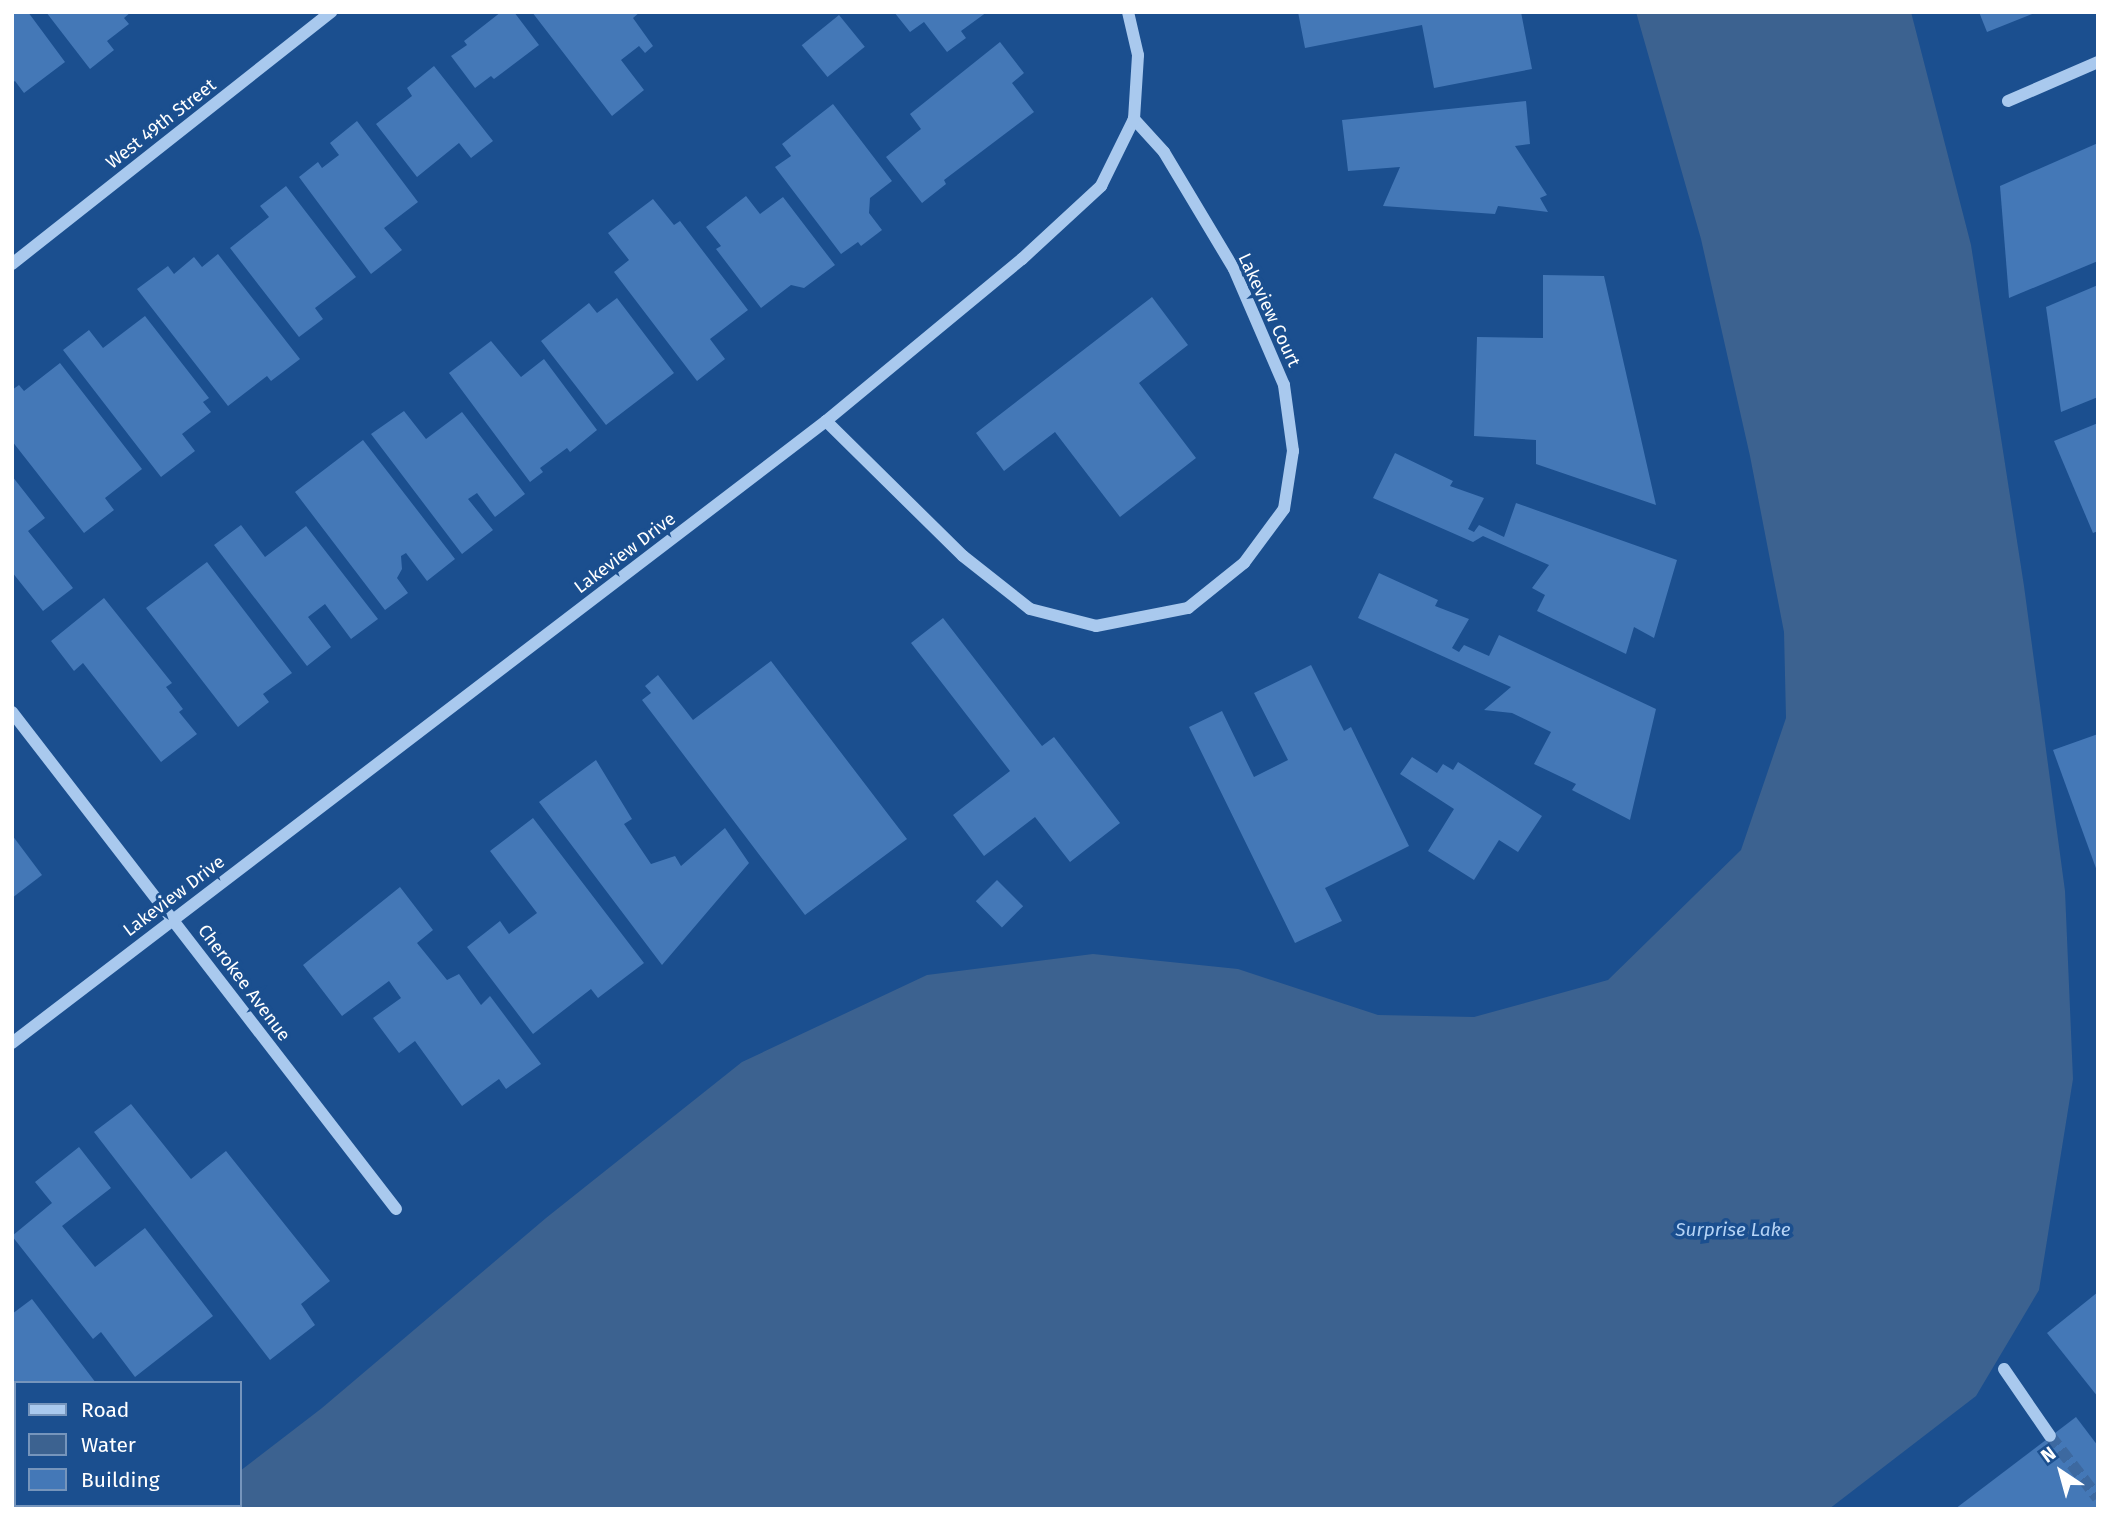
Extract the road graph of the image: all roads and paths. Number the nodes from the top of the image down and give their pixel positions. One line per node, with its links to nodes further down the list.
1 (331, 12): 6 (street, West 49th Street)
2 (1128, 12): 5 (street, Lakeview Drive)
3 (2098, 62): 4 (street)
4 (2008, 102)
5 (1134, 119): 7 (street, Lakeview Drive); 7 (street, Lakeview Court)
6 (12, 264)
7 (826, 421): 9 (street, Lakeview Drive)
8 (12, 712): 9 (street, Cherokee Avenue)
9 (173, 919): 10 (street, Lakeview Drive); 11 (street, Cherokee Avenue)
10 (12, 1042)
11 (396, 1209)
12 (2004, 1369): 13 (street)
13 (2050, 1436)

